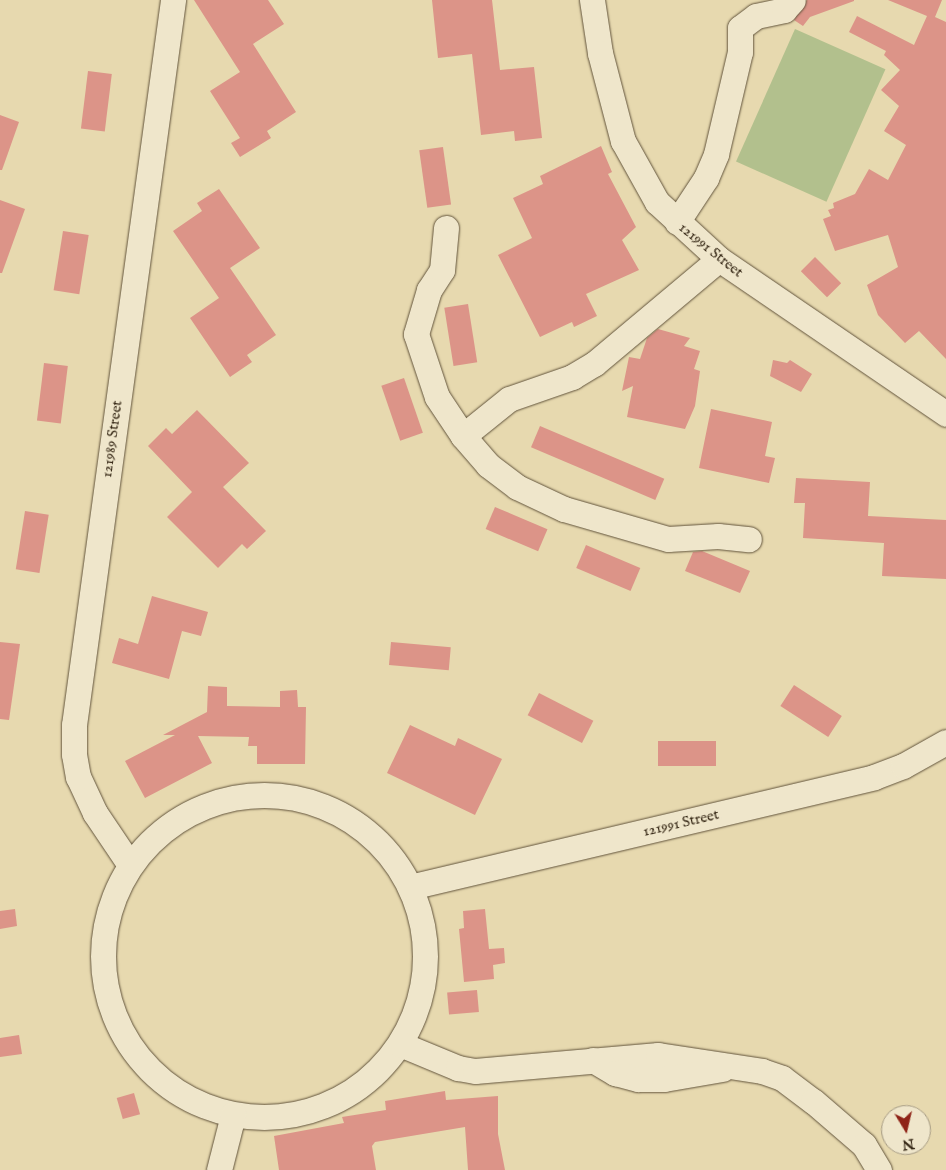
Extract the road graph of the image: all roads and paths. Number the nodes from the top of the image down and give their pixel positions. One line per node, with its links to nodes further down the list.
1 (173, 0): 11 (street, 121989 Street)
2 (592, 0): 4 (street, 121991 Street)
3 (794, 0): 4 (street)
4 (677, 222): 6 (street, 121991 Street)
5 (446, 228): 8 (street)
6 (719, 259): 7 (street, 121991 Street); 8 (street)
7 (946, 414)
8 (463, 436): 9 (street)
9 (749, 539)
10 (946, 742): 12 (street, 121991 Street)
11 (130, 865): 12 (street); 14 (street)
12 (410, 887): 13 (street)
13 (400, 1044): 14 (street); 16 (street)
14 (233, 1115): 15 (street)
15 (219, 1170)
16 (879, 1170)

